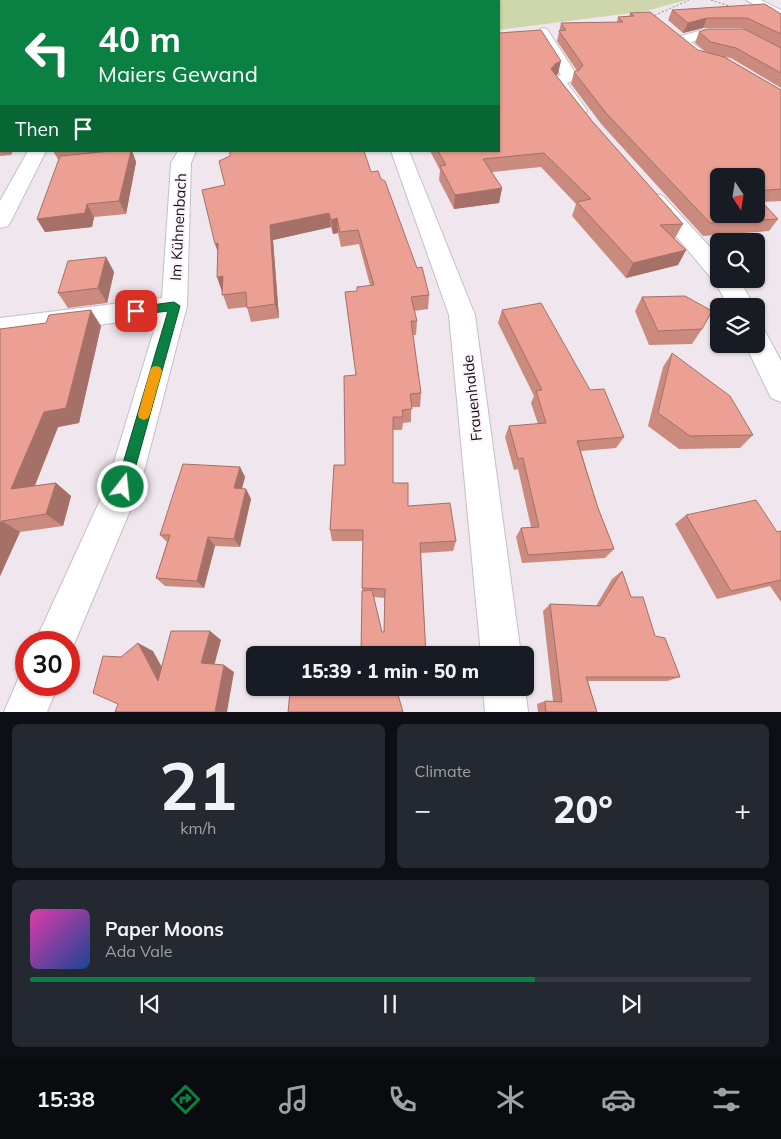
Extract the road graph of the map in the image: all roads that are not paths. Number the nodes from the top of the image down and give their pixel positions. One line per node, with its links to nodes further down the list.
1 (752, 0): 2 (street)
2 (781, 15)
3 (652, 17): 5 (street)
4 (541, 31): 8 (street)
5 (681, 40): 6 (street); 7 (street)
6 (781, 56)
7 (717, 61)
8 (590, 123)
9 (36, 152): 13 (street)
10 (187, 152): 15 (street, Im Kühnenbach)
11 (400, 152): 20 (street, Frauenhalde)
12 (647, 190): 14 (street)
13 (0, 221)
14 (710, 262)
15 (174, 306): 16 (street); 19 (street, Im Kühnenbach)
16 (0, 328)
17 (763, 353): 18 (street)
18 (781, 390)
19 (60, 631)
20 (500, 646)
21 (32, 696): 23 (street)
22 (505, 696): 24 (street)
23 (25, 712)
24 (507, 712)

